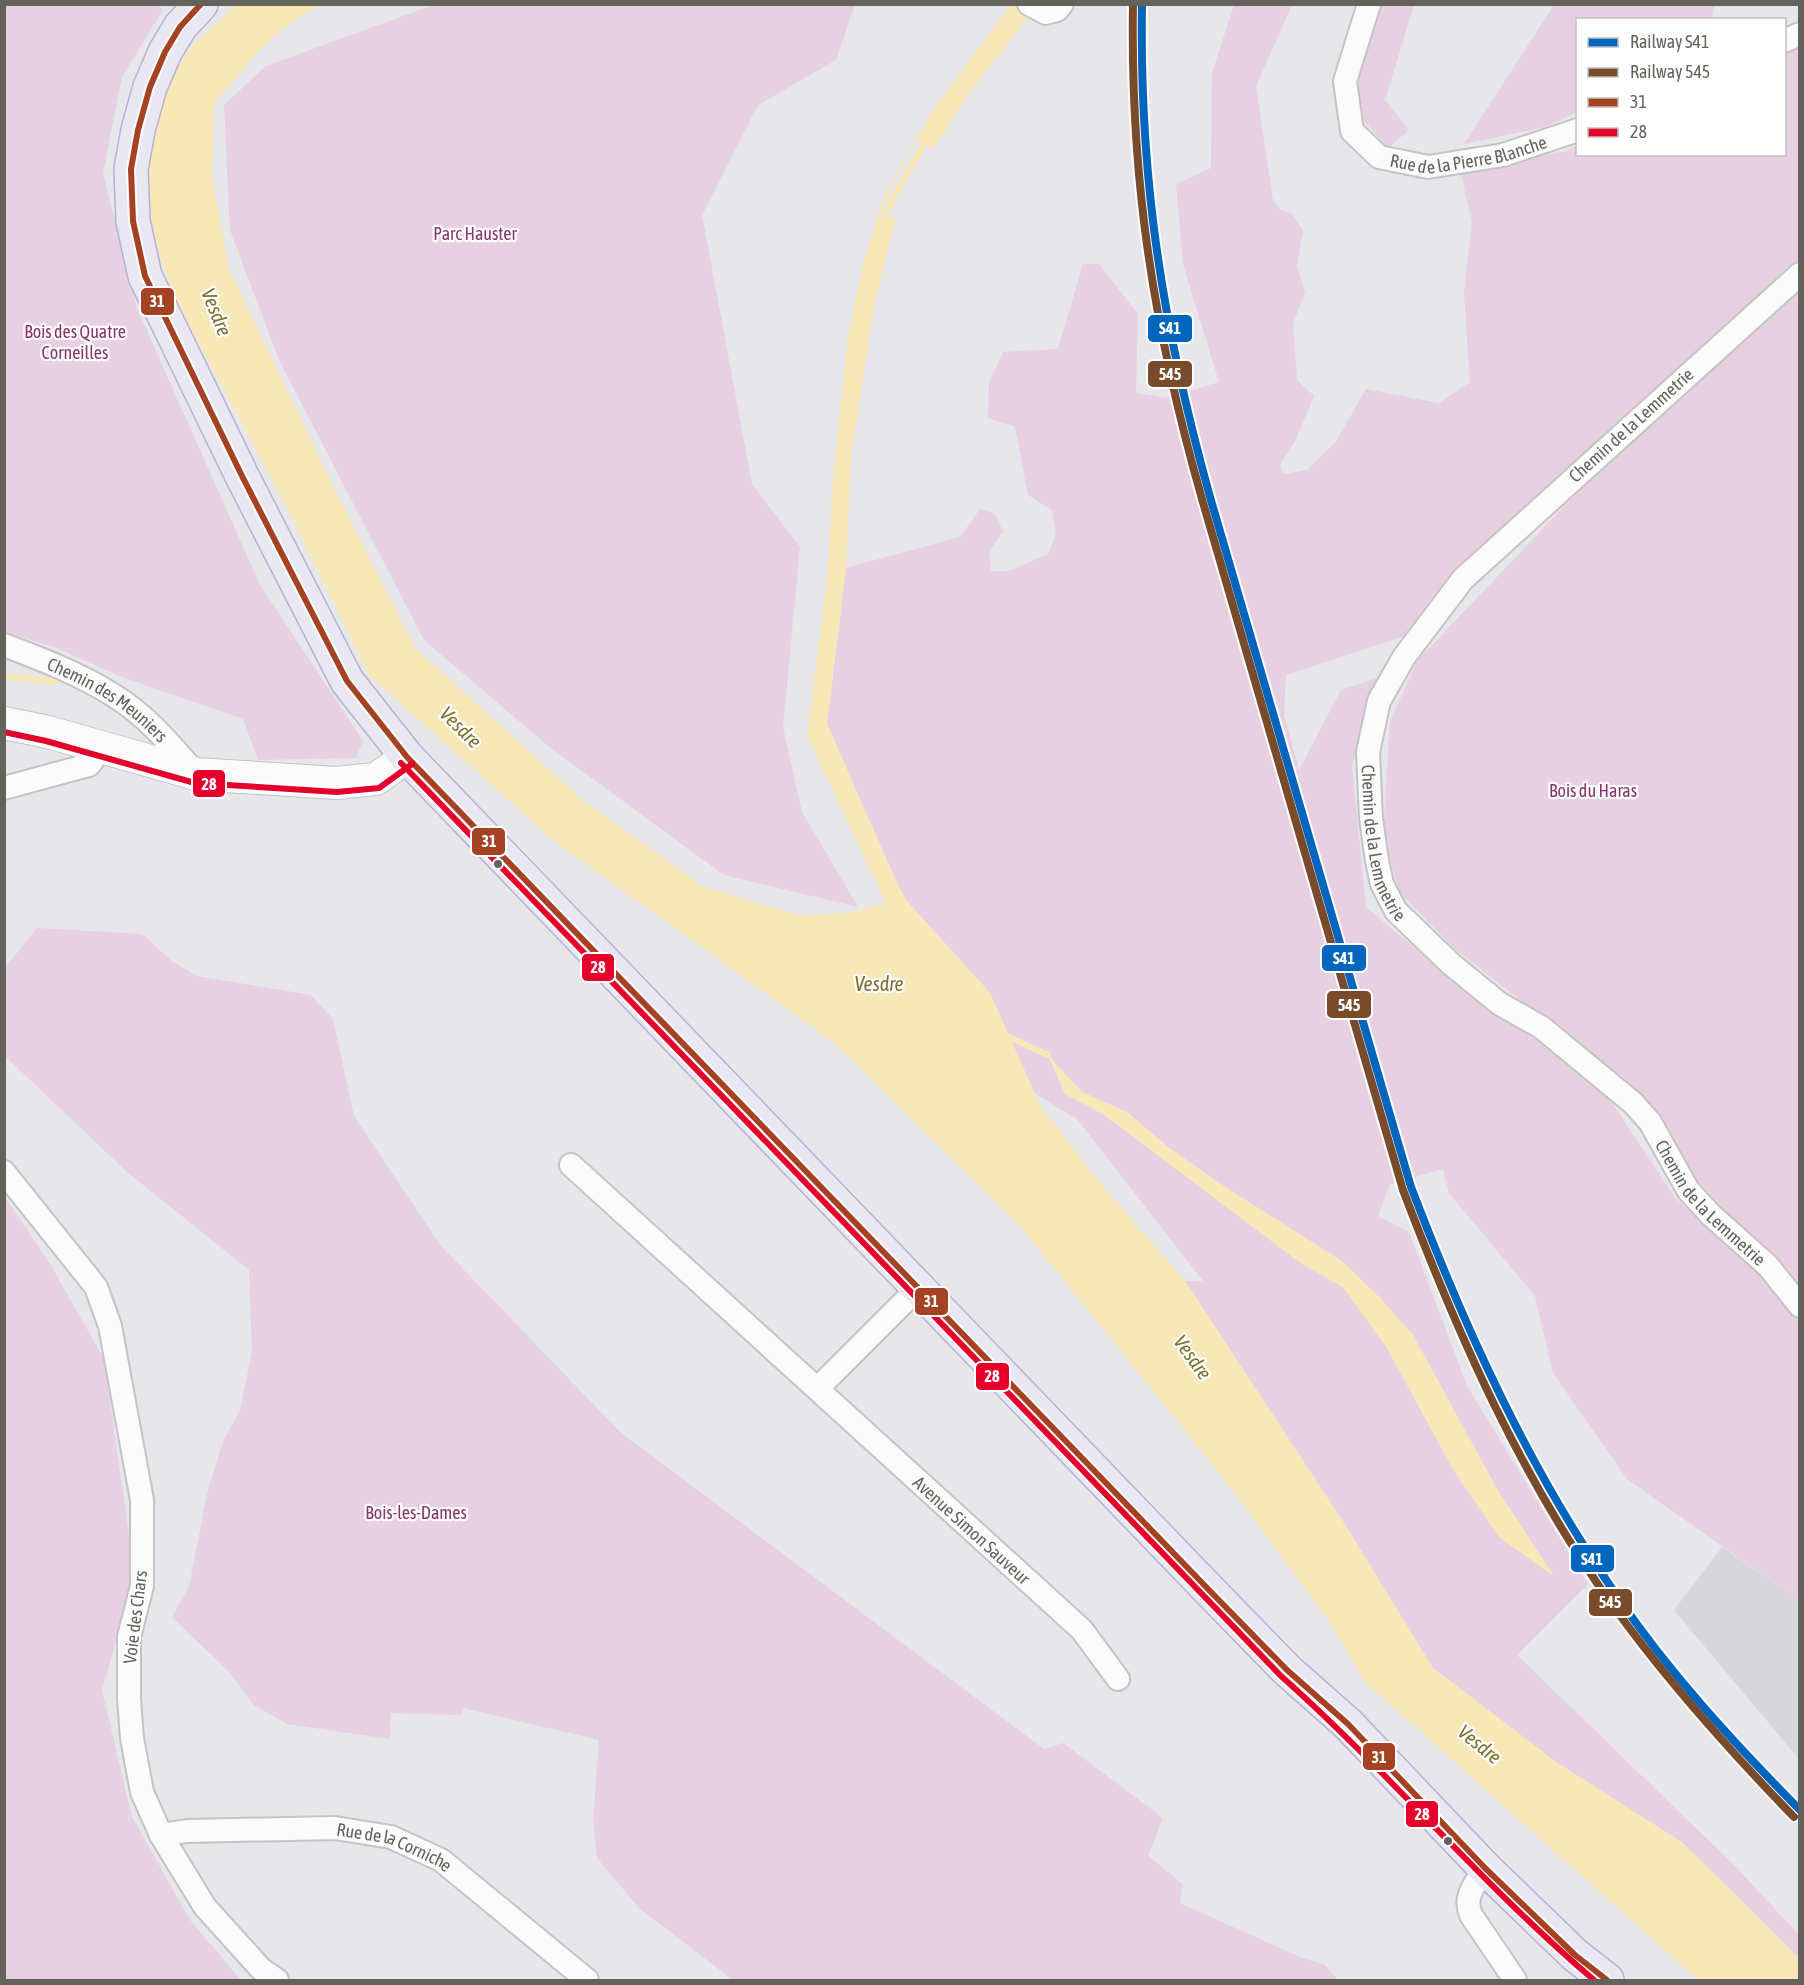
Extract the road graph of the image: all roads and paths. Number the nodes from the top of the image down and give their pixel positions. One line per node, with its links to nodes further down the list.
1 (201, 4): 12 (main road)
2 (1062, 4): 4 (street)
3 (1369, 4): 7 (street, Rue de la Pierre Blanche)
4 (1033, 7)
5 (1800, 34): 6 (street)
6 (1786, 41)
7 (1576, 131)
8 (1800, 274): 18 (street, Chemin de la Lemmetrie)
9 (4, 645): 13 (street, Chemin des Meuniers)
10 (4, 723): 11 (street)
11 (102, 747): 13 (street); 14 (street)
12 (407, 757): 13 (street); 17 (main road)
13 (196, 774)
14 (4, 788)
15 (571, 1165): 19 (street, Avenue Simon Sauveur)
16 (4, 1172): 21 (street, Voie des Chars)
17 (918, 1288): 19 (street); 22 (main road)
18 (1800, 1306)
19 (818, 1389): 20 (street, Avenue Simon Sauveur)
20 (1118, 1679)
21 (161, 1835): 23 (street, Voie des Chars); 24 (street, Rue de la Corniche)
22 (1485, 1868): 25 (street); 26 (main road); 27 (main road)
23 (277, 1980)
24 (586, 1980)
25 (1515, 1980)
26 (1577, 1980)
27 (1607, 1980)

